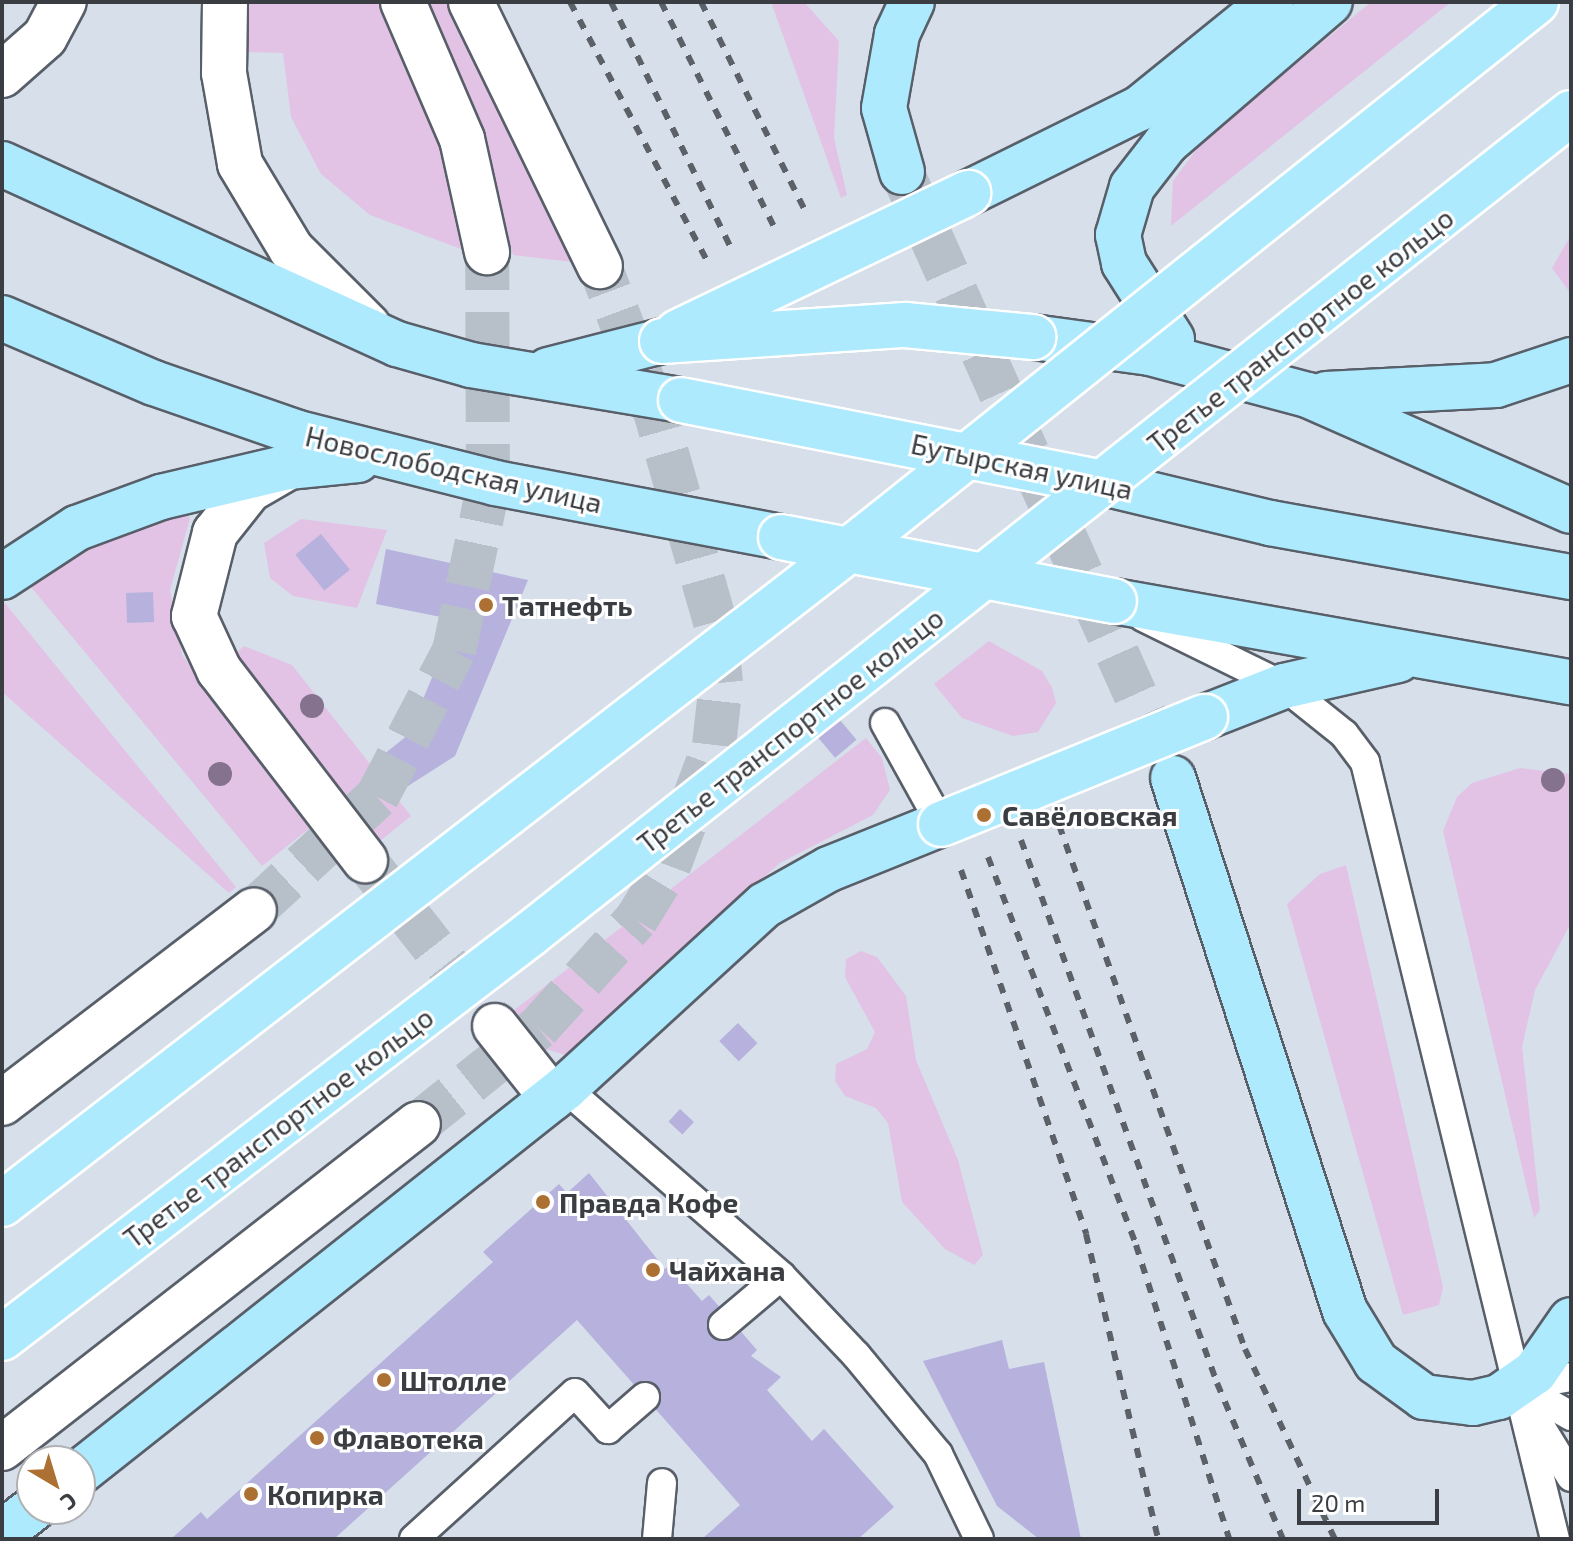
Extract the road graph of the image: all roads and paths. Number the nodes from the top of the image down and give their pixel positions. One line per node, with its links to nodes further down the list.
1 (64, 2): 9 (street)
2 (225, 2): 17 (street)
3 (403, 2): 13 (street)
4 (471, 2): 14 (street)
5 (912, 2): 12 (main road)
6 (1271, 2): 16 (main road, bridge)
7 (1330, 2): 19 (main road)
8 (1536, 2): 40 (main road, bridge)
9 (2, 75)
10 (1571, 113): 44 (main road, Третье транспортное кольцо, bridge)
11 (2, 164): 17 (main road)
12 (902, 172)
13 (487, 252)
14 (600, 266)
15 (2, 318): 22 (main road, Новослободская улица)
16 (662, 341): 19 (main road, bridge); 20 (main road)
17 (397, 344): 20 (main road, Бутырская улица)
18 (1571, 360): 21 (main road)
19 (1220, 372): 21 (main road)
20 (521, 374): 26 (main road, Бутырская улица, bridge)
21 (1308, 395): 24 (main road)
22 (412, 466): 23 (main road); 27 (main road, Новослободская улица, bridge)
23 (288, 467): 25 (main road); 34 (street)
24 (1571, 511)
25 (2, 577)
26 (1571, 577)
27 (1162, 620): 28 (main road); 30 (lane)
28 (1421, 655): 29 (main road); 30 (main road)
29 (1571, 682)
30 (1284, 686): 33 (main road, bridge); 46 (lane)
31 (885, 723): 33 (lane)
32 (1173, 778): 46 (main road)
33 (941, 824): 37 (main road)
34 (365, 860)
35 (254, 910): 38 (street)
36 (495, 1026): 37 (street)
37 (558, 1093): 41 (lane); 50 (main road)
38 (2, 1103)
39 (418, 1124): 49 (street)
40 (2, 1204)
41 (781, 1276): 43 (lane); 55 (lane)
42 (1571, 1320): 46 (main road)
43 (723, 1325)
44 (2, 1338)
45 (1571, 1377): 46 (lane)
46 (1517, 1386): 48 (lane); 51 (lane); 56 (lane)
47 (645, 1397): 53 (lane)
48 (1571, 1416)
49 (2, 1448)
50 (96, 1459)
51 (1571, 1477)
52 (662, 1483): 54 (lane)
53 (414, 1539)
54 (657, 1539)
55 (979, 1539)
56 (1555, 1539)

